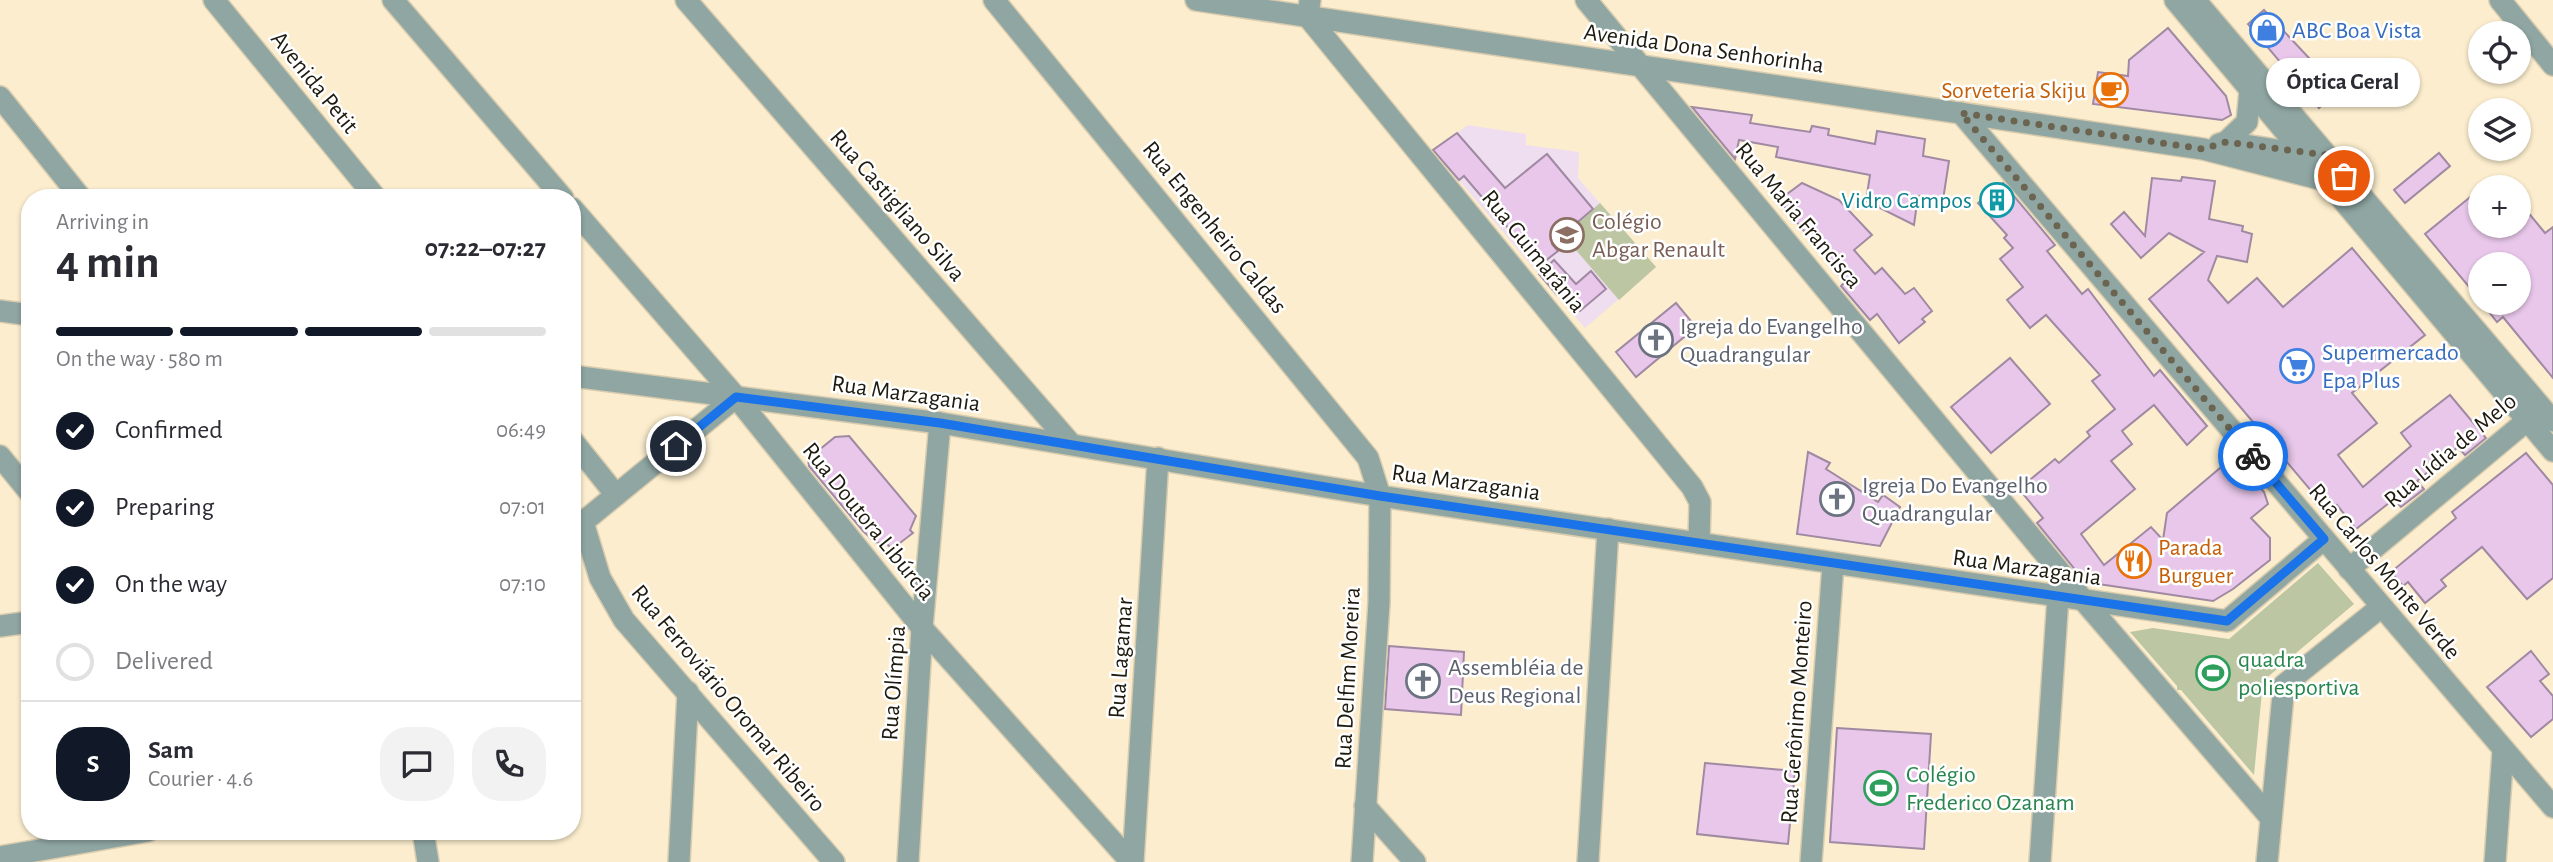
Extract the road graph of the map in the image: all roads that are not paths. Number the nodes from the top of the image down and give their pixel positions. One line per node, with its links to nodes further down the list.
1 (214, 0): 22 (street, Avenida Petit)
2 (393, 0): 23 (street)
3 (686, 0): 31 (street, Rua Castigliano Silva)
4 (994, 0): 38 (street, Rua Engenheiro Caldas)
5 (1196, 0): 10 (street, Avenida Dona Senhorinha)
6 (1586, 0): 12 (street, Rua Maria Francisca)
7 (2175, 0): 13 (street)
8 (2194, 0): 19 (street)
9 (2500, 0): 11 (street)
10 (1309, 8): 12 (street, Avenida Dona Senhorinha); 43 (street, Rua Guimarânia)
11 (2553, 65)
12 (1641, 66): 15 (street, Avenida Dona Senhorinha); 47 (street, Rua Maria Francisca)
13 (2250, 90): 16 (street); 18 (street)
14 (0, 97): 21 (street)
15 (1961, 113): 17 (street, Avenida Dona Senhorinha); 42 (street, Rua Carlos Monte Verde)
16 (2226, 142): 17 (street, Avenida Dona Senhorinha); 18 (street, Avenida Dona Senhorinha)
17 (2203, 149): 20 (street, Avenida Dona Senhorinha)
18 (2304, 154): 19 (street, Avenida Dona Senhorinha); 20 (street)
19 (2326, 155): 29 (street)
20 (2327, 181): 29 (street)
21 (74, 189)
22 (360, 189)
23 (556, 189)
24 (581, 218): 28 (street, Rua Doutora Libúrcia)
25 (0, 311): 26 (street)
26 (21, 314)
27 (581, 377): 28 (street, Rua Marzagania)
28 (736, 397): 30 (street, Rua Marzagania); 37 (street); 51 (street, Rua Doutora Libúrcia)
29 (2544, 412): 33 (street); 45 (street, Rua Lídia de Melo)
30 (940, 423): 31 (street, Rua Marzagania); 51 (street, Rua Olímpia)
31 (1071, 444): 35 (street, Rua Marzagania)
32 (581, 451): 37 (street)
33 (2553, 452)
34 (0, 456): 36 (street)
35 (1158, 458): 38 (street, Rua Marzagania); 64 (street, Rua Lagamar)
36 (21, 482)
37 (616, 495): 39 (street)
38 (1380, 496): 40 (street, Rua Marzagania); 54 (street, Rua Delfim Moreira)
39 (581, 521)
40 (1608, 529): 43 (street, Rua Marzagania); 67 (street)
41 (581, 531): 52 (street, Rua Ferroviário Oromar Ribeiro)
42 (2324, 539): 45 (street, Rua Carlos Monte Verde); 47 (street, Rua Marzagania)
43 (1699, 543): 44 (street, Rua Marzagania)
44 (1833, 565): 46 (street, Rua Marzagania); 68 (street, Rua Gerônimo Monteiro)
45 (2349, 569): 48 (street, Rua Carlos Monte Verde)
46 (2058, 597): 47 (street, Rua Marzagania); 69 (street)
47 (2085, 602): 56 (street, Rua Maria Francisca)
48 (2382, 607): 53 (street, Rua Carlos Monte Verde); 56 (street)
49 (21, 623): 50 (street)
50 (0, 626)
51 (922, 628): 63 (street, Rua Olímpia); 64 (street, Rua Doutora Libúrcia)
52 (688, 692): 61 (street); 62 (street, Rua Ferroviário Oromar Ribeiro)
53 (2503, 751): 55 (street, Rua Carlos Monte Verde); 71 (street)
54 (1365, 806): 65 (street, Rua Delfim Moreira); 66 (street)
55 (2553, 807)
56 (2269, 816): 70 (street)
57 (97, 840): 59 (street)
58 (424, 840): 60 (street)
59 (0, 857)
60 (428, 862)
61 (679, 862)
62 (834, 862)
63 (908, 862)
64 (1132, 862)
65 (1363, 862)
66 (1415, 862)
67 (1588, 862)
68 (1811, 862)
69 (2040, 862)
70 (2267, 862)
71 (2495, 862)

